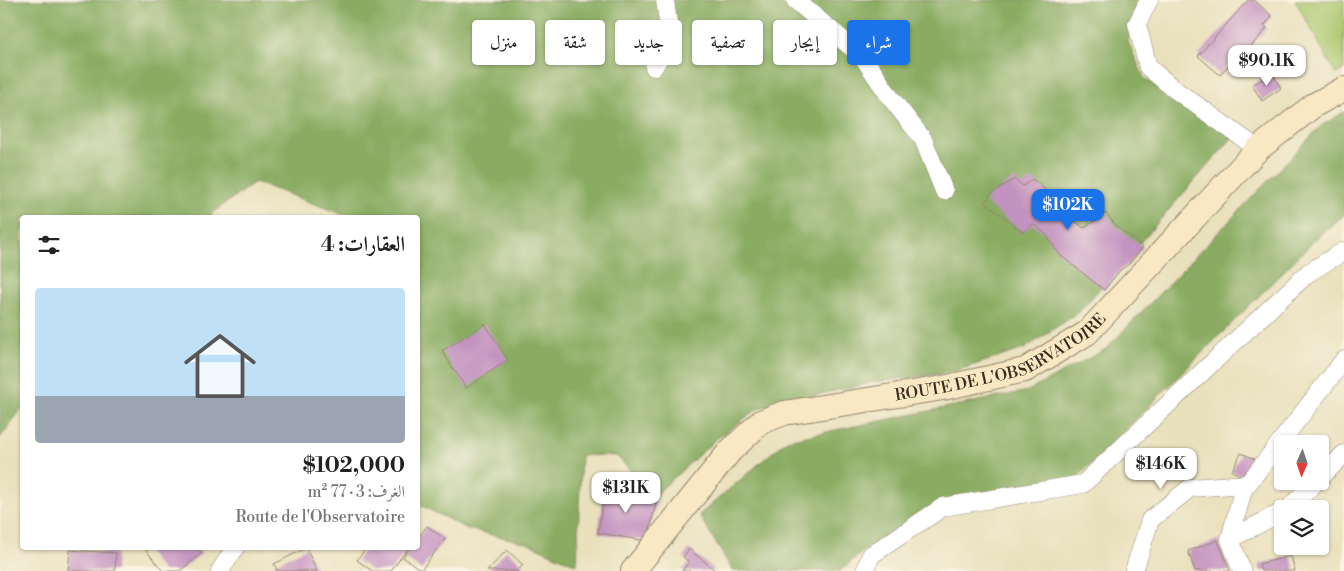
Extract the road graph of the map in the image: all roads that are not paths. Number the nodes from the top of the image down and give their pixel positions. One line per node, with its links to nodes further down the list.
1 (665, 0): 4 (street)
2 (795, 0): 7 (street)
3 (1149, 0): 6 (street)
4 (654, 67)
5 (1344, 89): 6 (street, ROUTE DE L'OBSERVATOIRE)
6 (1258, 149): 19 (street, ROUTE DE L'OBSERVATOIRE)
7 (944, 191)
8 (1344, 251): 20 (street)
9 (1344, 360): 12 (street)
10 (1344, 454): 11 (street)
11 (1329, 469)
12 (1247, 484): 16 (street); 21 (street)
13 (1308, 490): 14 (street)
14 (1297, 500)
15 (1274, 516): 16 (street)
16 (1230, 539): 22 (street)
17 (234, 550): 18 (street)
18 (220, 571)
19 (633, 571)
20 (865, 571)
21 (1134, 571)
22 (1242, 571)

